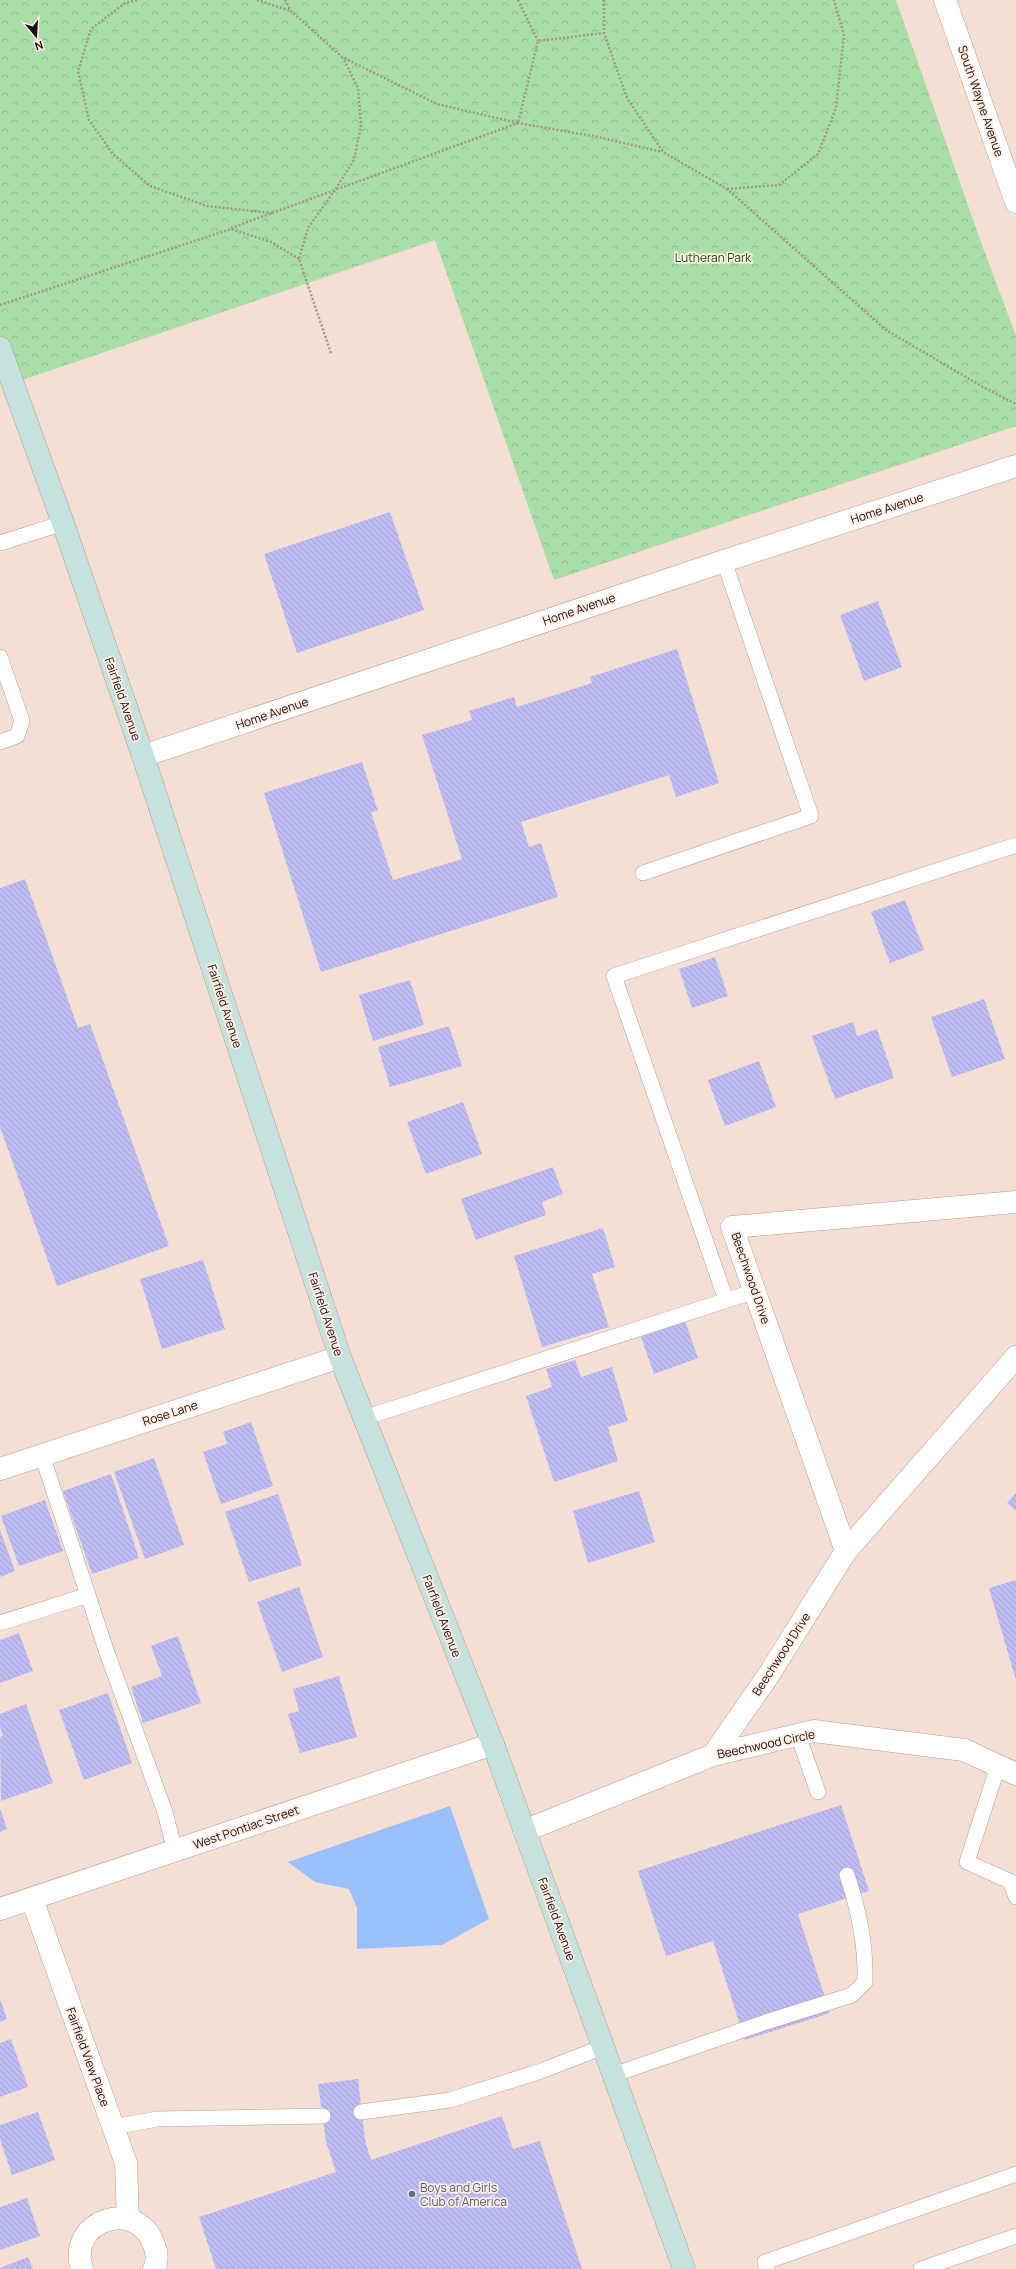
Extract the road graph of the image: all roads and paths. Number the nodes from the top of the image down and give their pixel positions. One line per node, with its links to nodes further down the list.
1 (137, 0): 17 (path)
2 (257, 0): 8 (path)
3 (285, 0): 8 (path)
4 (518, 0): 10 (path)
5 (604, 0): 9 (path)
6 (834, 0): 14 (path)
7 (945, 0): 16 (street, South Wayne Avenue)
8 (292, 11): 11 (path)
9 (604, 33): 10 (path); 13 (path)
10 (538, 41): 12 (path)
11 (342, 57): 12 (path); 15 (path)
12 (518, 123): 13 (path); 15 (path)
13 (663, 152): 14 (path)
14 (727, 189): 23 (path)
15 (335, 190): 17 (path); 19 (path)
16 (1016, 201)
17 (272, 213): 18 (path)
18 (231, 229): 19 (path); 20 (path)
19 (299, 259): 22 (path)
20 (0, 305)
21 (0, 348): 25 (main road, Fairfield Avenue)
22 (331, 353)
23 (1016, 404)
24 (1016, 466): 27 (street, Home Avenue)
25 (63, 523): 26 (lane); 30 (main road, Fairfield Avenue)
26 (0, 543)
27 (724, 561): 30 (street, Home Avenue); 32 (lane)
28 (0, 656): 29 (lane)
29 (0, 742)
30 (143, 756): 36 (main road, Fairfield Avenue)
31 (1016, 846): 35 (lane)
32 (642, 873)
33 (1016, 1202): 34 (street, Beechwood Drive)
34 (755, 1291): 35 (lane); 41 (street, Beechwood Drive)
35 (726, 1300): 38 (lane)
36 (340, 1357): 38 (main road, Fairfield Avenue); 39 (street, Rose Lane)
37 (1016, 1357): 41 (street, Beechwood Drive)
38 (364, 1418): 45 (main road, Fairfield Avenue)
39 (42, 1455): 40 (street, Rose Lane); 42 (lane)
40 (0, 1469)
41 (846, 1551): 46 (street, Beechwood Drive)
42 (88, 1595): 43 (lane); 50 (lane)
43 (0, 1623)
44 (798, 1735): 46 (street, Beechwood Circle); 47 (street, Beechwood Circle); 48 (lane)
45 (493, 1744): 49 (main road, Fairfield Avenue); 50 (street, West Pontiac Street)
46 (713, 1755): 49 (street, Beechwood Circle)
47 (1007, 1770): 52 (lane)
48 (818, 1792)
49 (524, 1831): 55 (main road, Fairfield Avenue)
50 (175, 1851): 53 (street, West Pontiac Street)
51 (847, 1875): 56 (lane)
52 (1014, 1888)
53 (32, 1899): 54 (street, West Pontiac Street); 59 (street, Fairfield View Place)
54 (0, 1909)
55 (603, 2047): 56 (main road, Fairfield Avenue); 57 (lane)
56 (613, 2075): 65 (main road, Fairfield Avenue)
57 (362, 2112)
58 (322, 2116): 59 (lane)
59 (113, 2127): 61 (street, Fairfield View Place)
60 (1016, 2174): 66 (lane)
61 (128, 2219): 63 (street); 64 (street)
62 (1016, 2236): 67 (lane)
63 (82, 2269)
64 (154, 2269)
65 (684, 2269)
66 (767, 2269)
67 (921, 2269)

